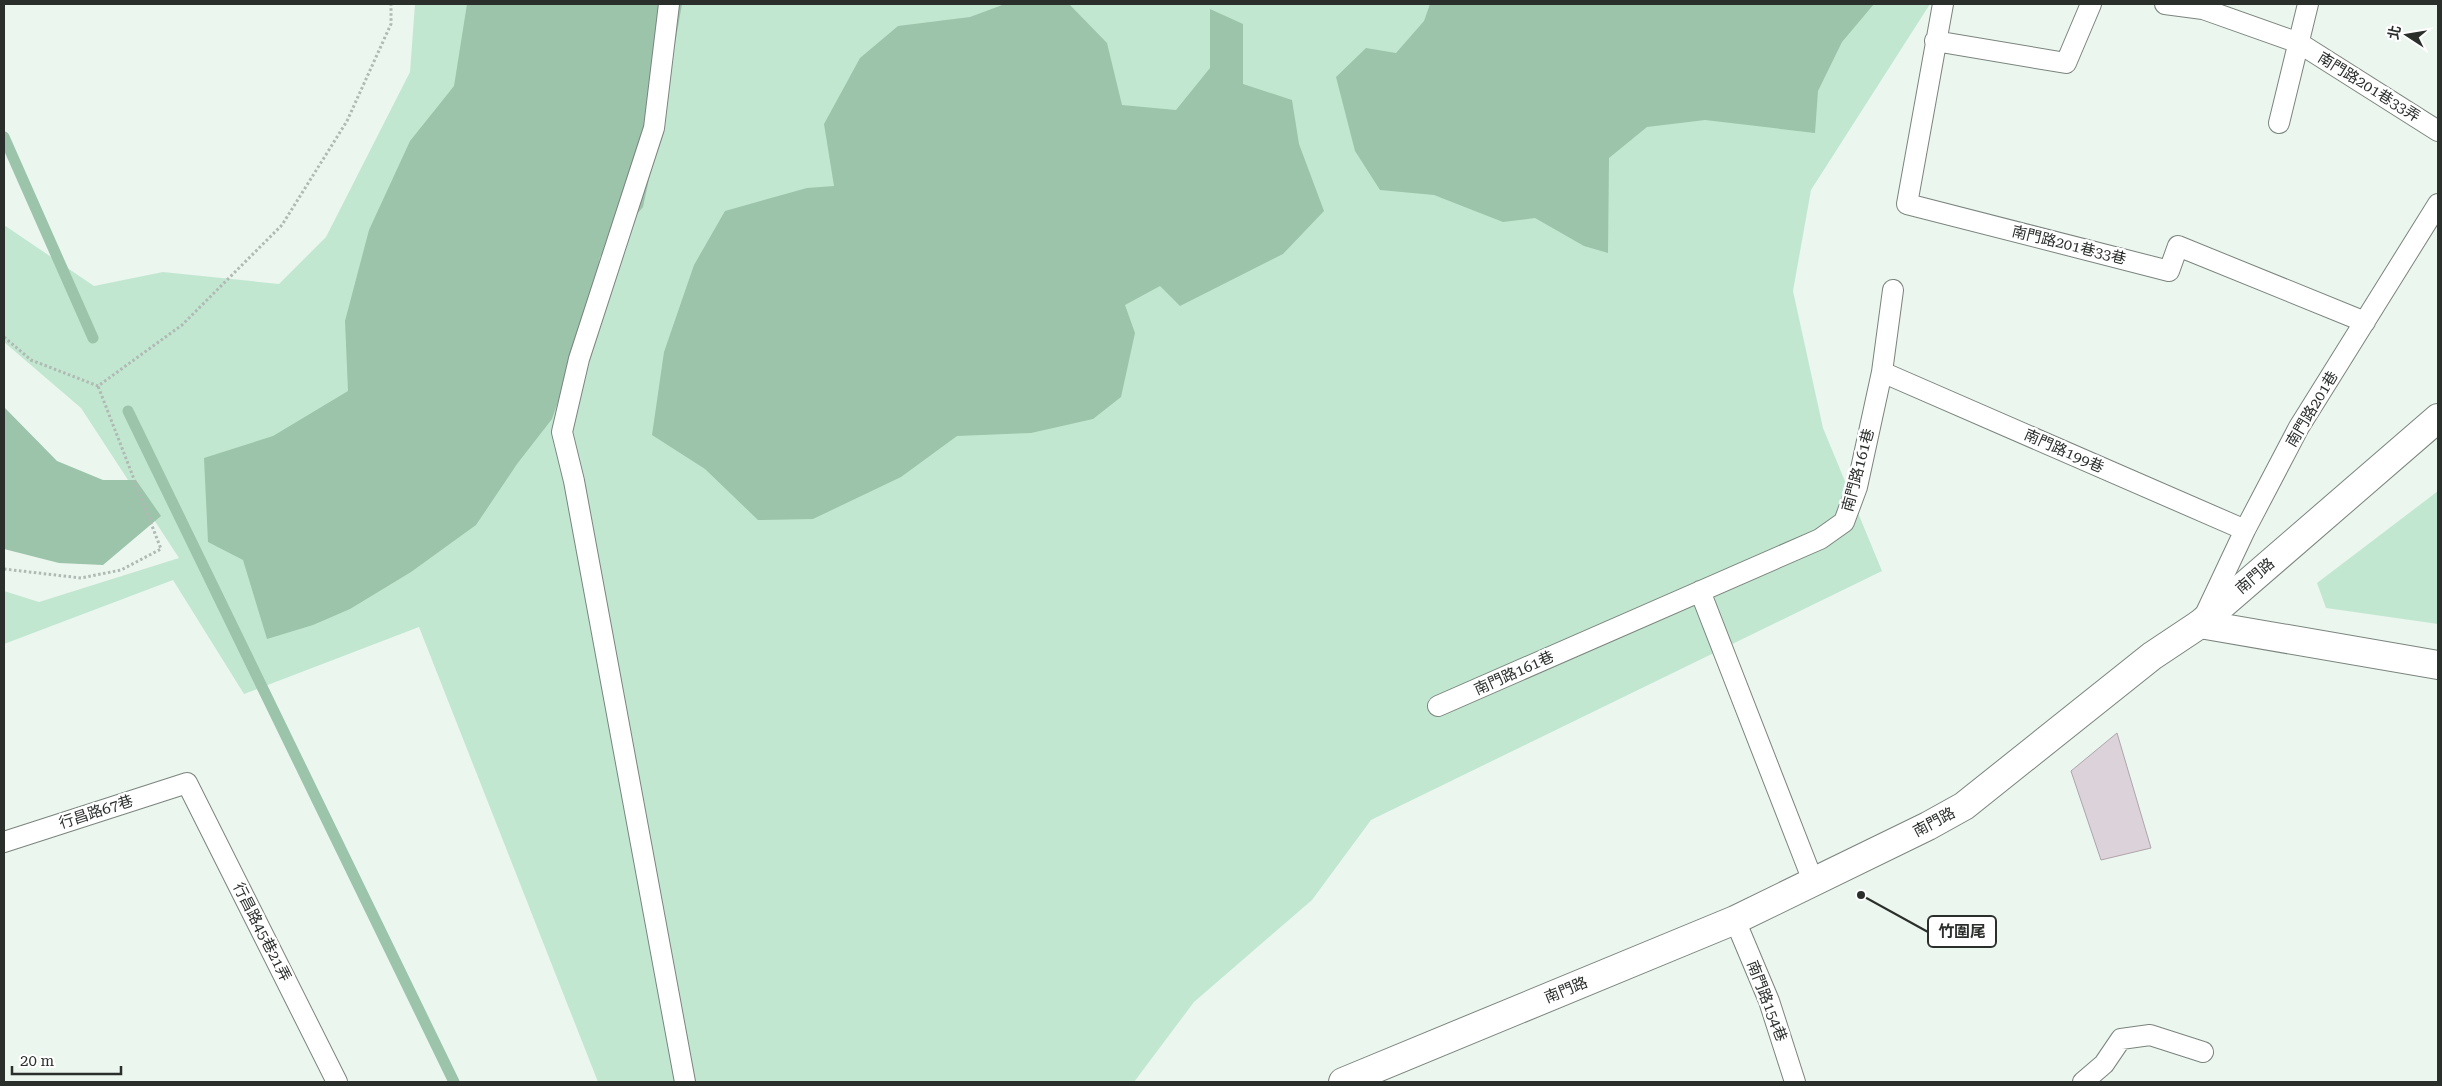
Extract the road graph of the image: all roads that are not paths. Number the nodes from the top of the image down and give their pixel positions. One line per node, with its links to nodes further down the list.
1 (669, 4): 26 (lane)
2 (1943, 4): 6 (lane, 南門路201巷33巷)
3 (2091, 4): 6 (lane)
4 (2165, 4): 7 (lane, 南門路201巷33弄)
5 (2308, 4): 7 (lane, 南門路201巷33弄)
6 (1935, 42): 12 (lane, 南門路201巷33巷)
7 (2299, 43): 8 (lane, 南門路201巷33弄); 9 (lane, 南門路201巷33弄)
8 (2279, 123)
9 (2438, 131)
10 (2438, 204): 12 (lane, 南門路201巷)
11 (1894, 290): 13 (lane, 南門路161巷)
12 (2365, 322): 15 (lane, 南門路201巷)
13 (1882, 372): 15 (lane, 南門路199巷); 16 (lane, 南門路161巷)
14 (2438, 418): 17 (street, 南門路)
15 (2245, 530): 17 (lane, 南門路201巷)
16 (1700, 591): 19 (lane, 南門路161巷); 22 (lane)
17 (2200, 624): 18 (street); 22 (street, 南門路)
18 (2438, 665)
19 (1438, 706)
20 (187, 783): 21 (lane, 行昌路67巷); 25 (lane, 行昌路45巷21弄)
21 (4, 842)
22 (1813, 881): 23 (street, 南門路)
23 (1735, 920): 27 (street, 南門路); 28 (lane, 南門路154巷)
24 (2203, 1052): 29 (lane)
25 (337, 1082)
26 (685, 1082)
27 (1343, 1082)
28 (1795, 1082)
29 (2082, 1082)

